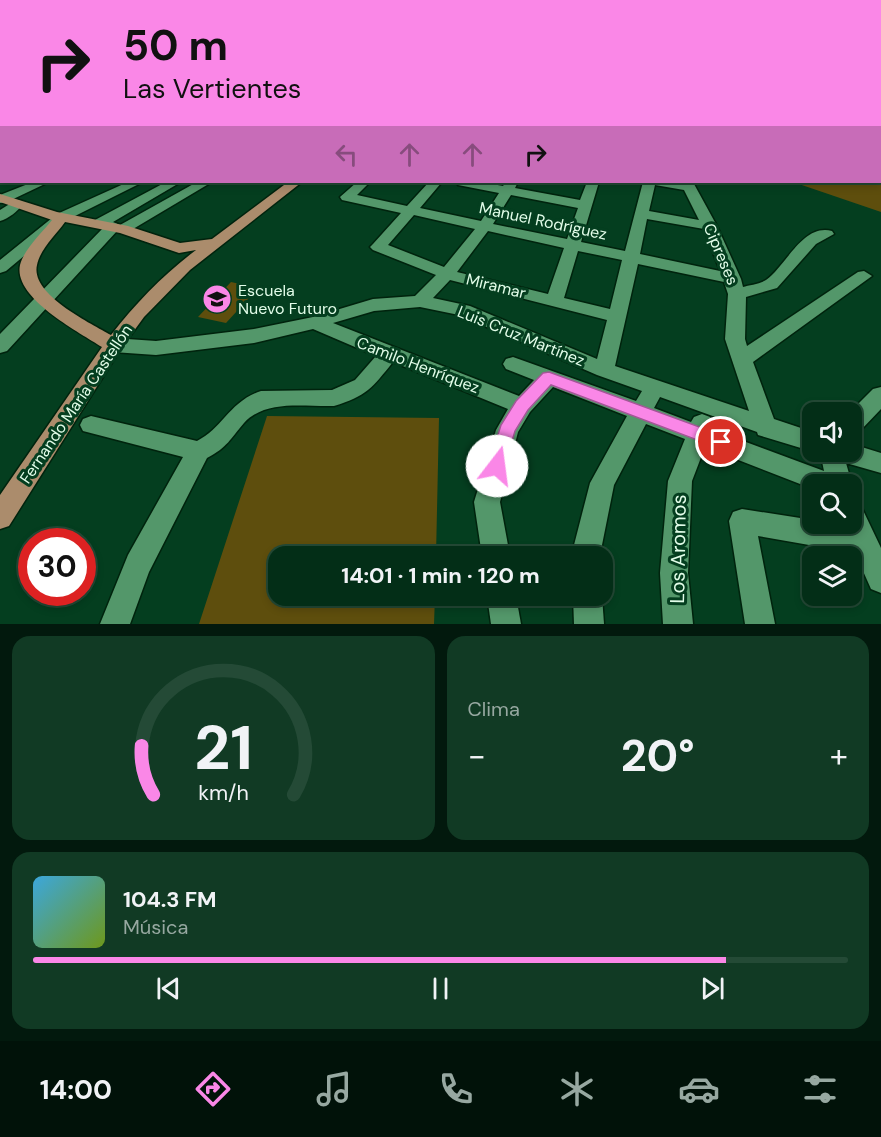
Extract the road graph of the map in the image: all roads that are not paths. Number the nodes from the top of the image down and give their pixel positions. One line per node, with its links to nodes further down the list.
1 (41, 183): 13 (street)
2 (134, 183): 19 (street)
3 (174, 183): 20 (street)
4 (204, 183): 20 (street)
5 (295, 183): 24 (main road, Fernando María Castellón)
6 (363, 183): 16 (street, Manuel Rodríguez)
7 (435, 183): 16 (street)
8 (474, 183): 12 (street)
9 (593, 183): 15 (street)
10 (649, 183): 17 (street)
11 (663, 183): 21 (street, Cipreses)
12 (509, 186): 15 (street); 22 (street)
13 (1, 199): 14 (main road)
14 (16, 204): 18 (street); 19 (main road)
15 (585, 205): 25 (street)
16 (411, 210): 22 (street, Manuel Rodríguez); 30 (street, Miramar)
17 (641, 214): 21 (street); 27 (street)
18 (0, 217)
19 (62, 217): 20 (main road); 29 (street); 33 (main road)
20 (112, 226): 26 (main road); 33 (street)
21 (710, 226): 32 (street, Cipreses)
22 (484, 227): 25 (street, Manuel Rodríguez); 30 (street)
23 (827, 234): 32 (street)
24 (216, 242): 26 (main road); 28 (main road, Fernando María Castellón)
25 (572, 246): 27 (street, Manuel Rodríguez); 35 (street)
26 (178, 248): 28 (main road)
27 (629, 258): 32 (street, Manuel Rodríguez); 36 (street)
28 (184, 267): 38 (main road, Fernando María Castellón)
29 (0, 268)
30 (447, 274): 34 (street); 35 (street, Miramar)
31 (864, 276): 41 (street)
32 (735, 286): 41 (street, Cipreses)
33 (44, 300): 38 (main road); 39 (street)
34 (420, 301): 37 (street, Luis Cruz Martínez); 43 (street, Luis Cruz Martínez)
35 (554, 301): 36 (street, Miramar)
36 (617, 317): 43 (street)
37 (314, 323): 38 (street, Luis Cruz Martínez); 40 (street, Camilo Henríquez)
38 (113, 345): 59 (main road, Fernando María Castellón)
39 (0, 346)
40 (389, 354): 47 (street, Camilo Henríquez); 55 (street)
41 (743, 359): 52 (street, Cipreses)
42 (513, 364): 44 (street)
43 (604, 370): 45 (street, Luis Cruz Martínez)
44 (549, 378): 47 (street); 49 (street)
45 (654, 388): 48 (street, Luis Cruz Martínez); 49 (street)
46 (881, 395): 50 (street)
47 (522, 405): 62 (street)
48 (708, 407): 52 (street, Luis Cruz Martínez); 53 (street, Los Aromos)
49 (643, 413): 53 (street); 63 (street)
50 (862, 415)
51 (91, 425): 55 (street)
52 (766, 428): 54 (street, Luis Cruz Martínez)
53 (699, 434): 58 (street); 70 (street, Los Aromos)
54 (802, 439)
55 (199, 451): 67 (street)
56 (862, 457): 57 (street)
57 (881, 463)
58 (803, 474)
59 (0, 517)
60 (860, 534): 61 (street)
61 (863, 541): 64 (street); 71 (street)
62 (494, 546)
63 (588, 546)
64 (881, 579)
65 (503, 606): 68 (street)
66 (588, 606): 69 (street)
67 (115, 624)
68 (506, 624)
69 (589, 624)
70 (678, 624)
71 (760, 624)

